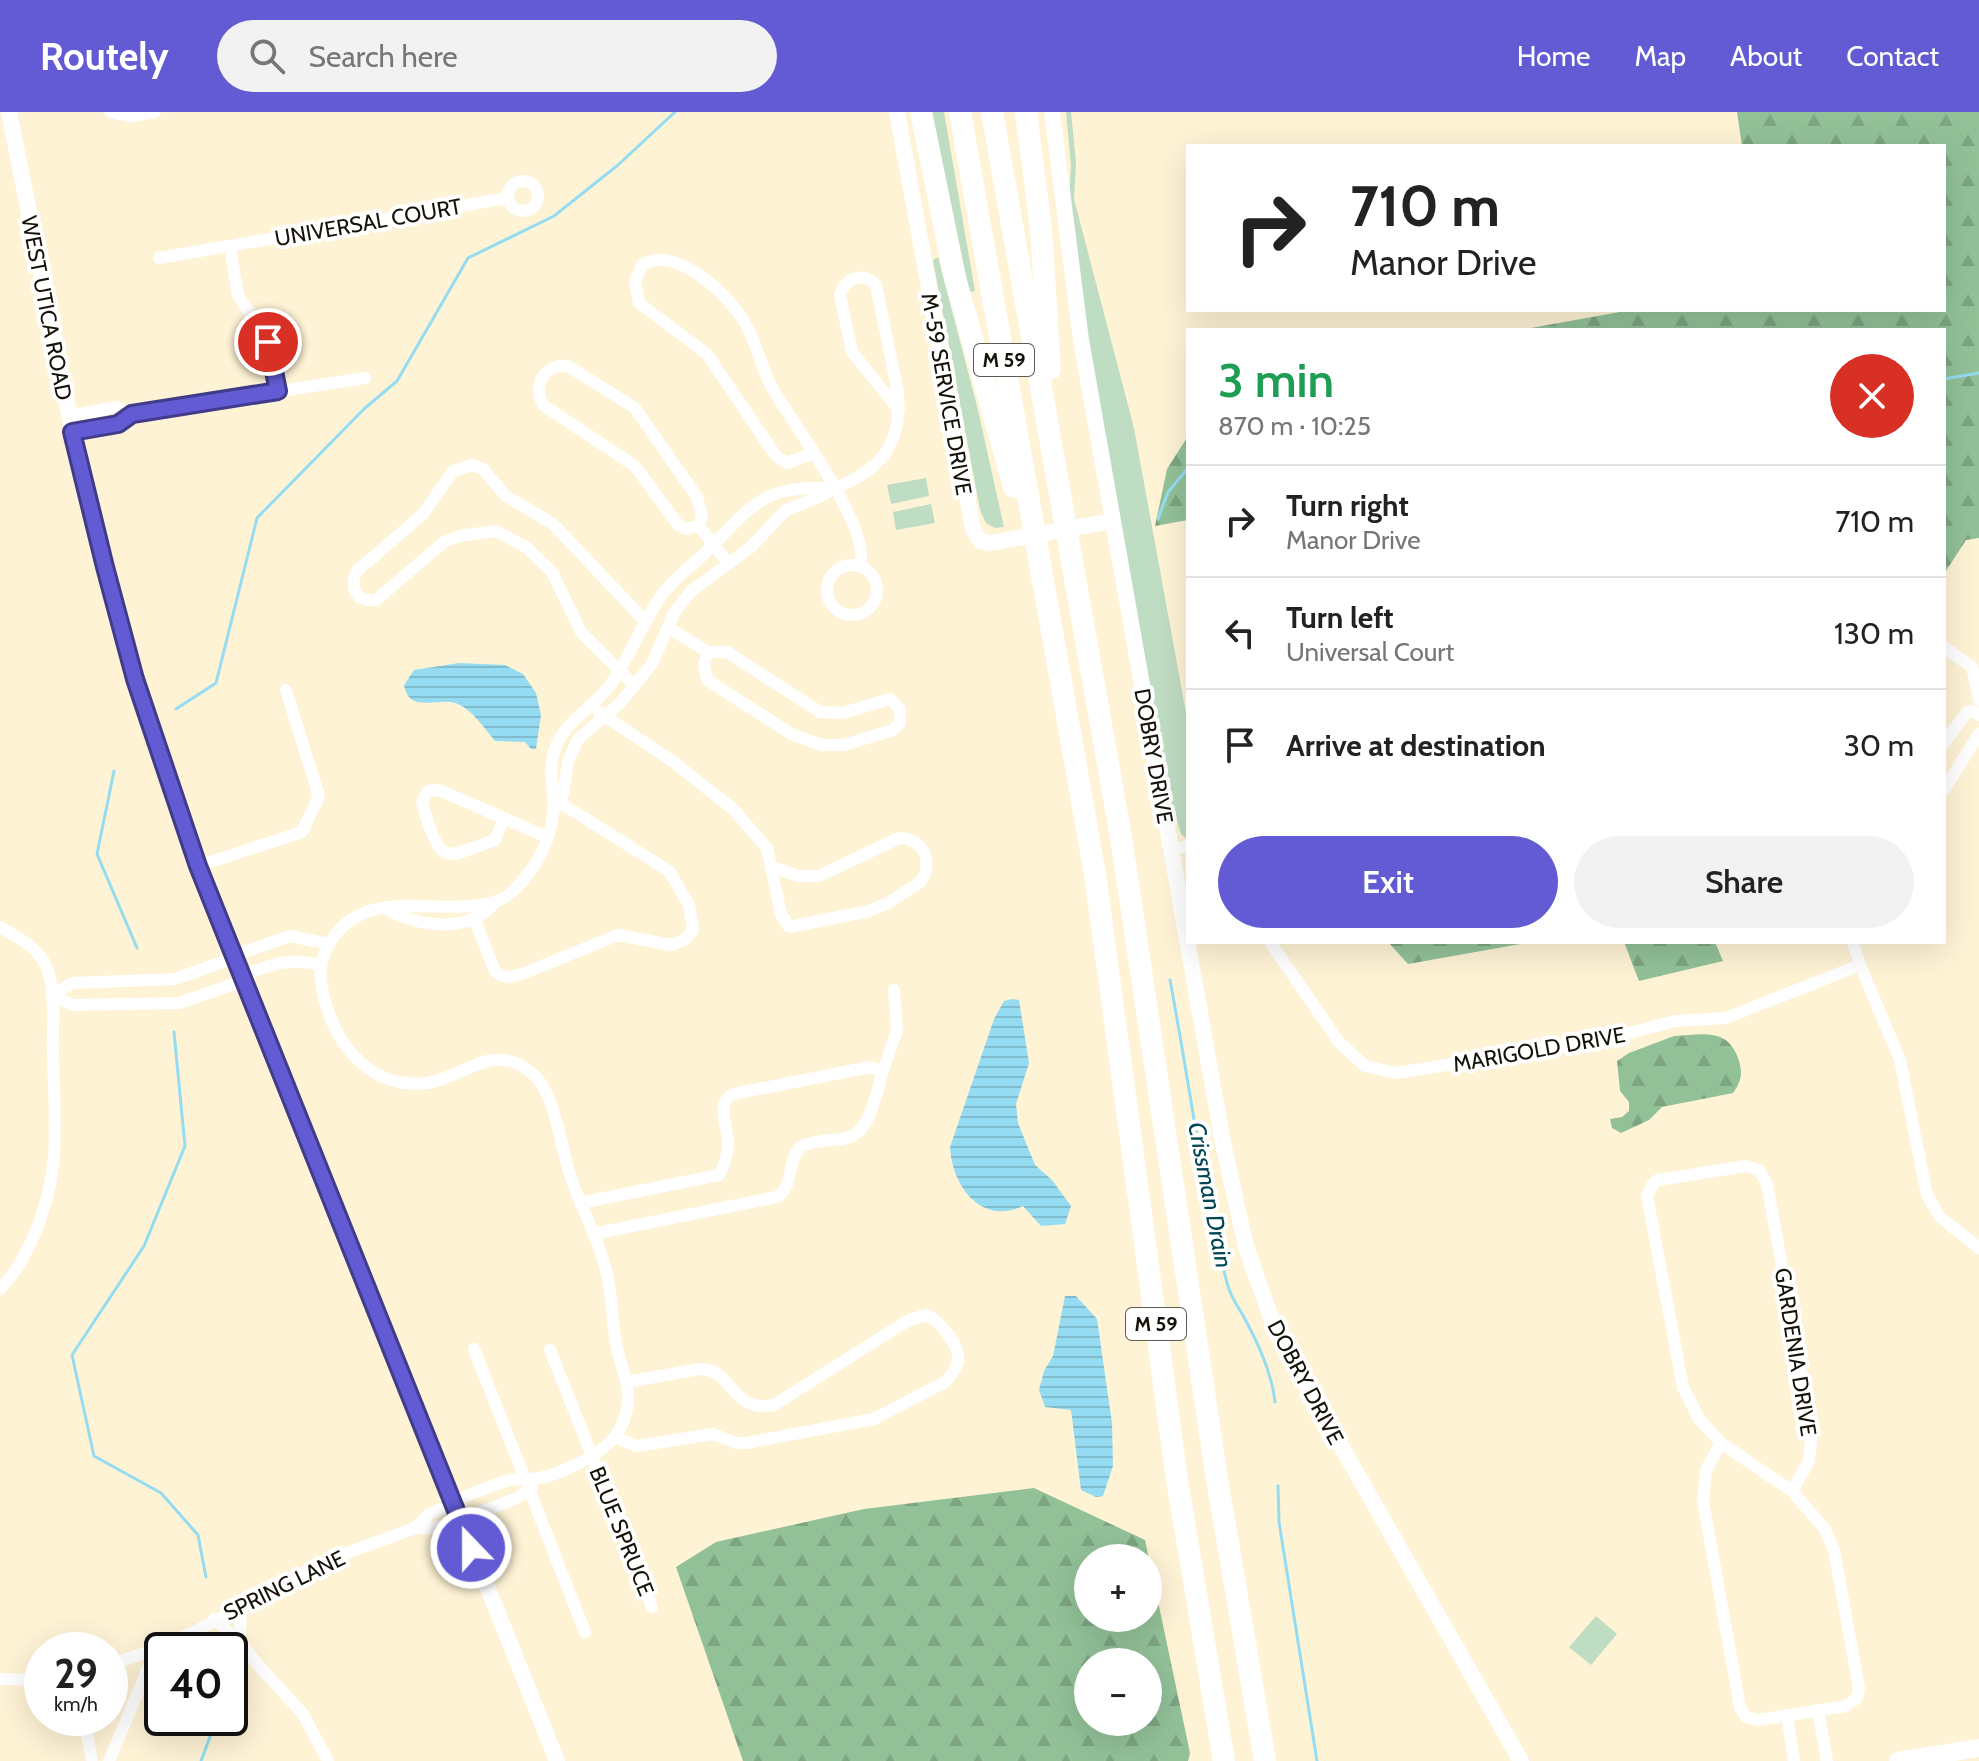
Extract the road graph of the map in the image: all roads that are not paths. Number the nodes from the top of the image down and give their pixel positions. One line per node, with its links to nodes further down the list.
1 (9, 112): 16 (street, WEST UTICA ROAD)
2 (110, 112): 3 (street)
3 (155, 112)
4 (897, 112): 20 (street, M-59 SERVICE DRIVE)
5 (921, 112): 25 (highway)
6 (960, 112): 25 (highway, M 59)
7 (992, 112): 18 (highway, M 59)
8 (1026, 112): 18 (highway)
9 (1052, 112): 20 (street, DOBRY DRIVE)
10 (507, 198): 11 (street, UNIVERSAL COURT)
11 (230, 247): 12 (street, UNIVERSAL COURT); 14 (street)
12 (159, 258)
13 (365, 378): 14 (street)
14 (278, 391): 16 (street)
15 (899, 410): 15 (street); 19 (street)
16 (71, 424): 45 (street, WEST UTICA ROAD)
17 (814, 453): 17 (street); 19 (street)
18 (1058, 482): 97 (highway, M 59)
19 (835, 488): 22 (street); 23 (street); 24 (street)
20 (1112, 521): 44 (street, DOBRY DRIVE)
21 (699, 526): 21 (street); 22 (street)
22 (714, 544): 23 (street); 26 (street)
23 (728, 563): 27 (street)
24 (860, 565): 24 (street)
25 (1048, 607): 96 (highway, M 59)
26 (647, 620): 27 (street); 30 (street); 30 (street)
27 (668, 630): 29 (street); 31 (street)
28 (1946, 648): 33 (street)
29 (708, 652): 29 (street)
30 (619, 672): 31 (street); 34 (street)
31 (635, 686): 36 (street)
32 (286, 690): 45 (street)
33 (1978, 696): 35 (street)
34 (593, 705): 36 (street); 40 (street)
35 (1973, 713): 38 (street)
36 (603, 717): 40 (street); 46 (street)
37 (1979, 734): 39 (street)
38 (1946, 741)
39 (1946, 787)
40 (556, 807): 42 (street); 51 (street)
41 (504, 818): 41 (street); 42 (street)
42 (547, 837): 49 (street)
43 (1186, 846): 44 (street)
44 (1171, 850): 47 (street, DOBRY DRIVE)
45 (198, 866): 57 (street, WEST UTICA ROAD)
46 (773, 867): 46 (street)
47 (1181, 869): 48 (street, DOBRY DRIVE)
48 (1186, 900)
49 (494, 903): 50 (street); 51 (street)
50 (387, 909): 51 (street); 53 (street)
51 (474, 918)
52 (0, 927): 62 (street)
53 (329, 944): 57 (street); 58 (street)
54 (1193, 944): 98 (street, DOBRY DRIVE)
55 (1271, 944): 59 (street, MARIGOLD DRIVE)
56 (1854, 944): 59 (street)
57 (234, 957): 60 (street, WEST UTICA ROAD); 62 (street)
58 (321, 965): 60 (street); 64 (street)
59 (1860, 965): 66 (street)
60 (243, 978): 62 (street); 76 (street, WEST UTICA ROAD)
61 (894, 990): 63 (street)
62 (51, 995): 67 (street)
63 (882, 1074): 64 (street); 65 (street)
64 (580, 1203): 65 (street)
65 (593, 1234): 70 (street)
66 (1979, 1248)
67 (0, 1289)
68 (474, 1349): 74 (street)
69 (550, 1350): 73 (street, BLUE SPRUCE)
70 (627, 1382): 71 (street); 71 (street)
71 (615, 1437): 73 (street)
72 (1721, 1443): 75 (street); 75 (street, GARDENIA DRIVE); 89 (street)
73 (592, 1455): 74 (street); 78 (street, BLUE SPRUCE)
74 (527, 1484): 76 (street); 76 (street); 83 (street)
75 (1792, 1491): 88 (street)
76 (456, 1511): 77 (street, SPRING LANE); 95 (street, WEST UTICA ROAD)
77 (241, 1604): 79 (street, SPRING LANE); 82 (street)
78 (652, 1607)
79 (214, 1619): 80 (street, SPRING LANE); 81 (street)
80 (189, 1632)
81 (229, 1632)
82 (240, 1632)
83 (585, 1632)
84 (248, 1652): 94 (street)
85 (144, 1678): 93 (street)
86 (0, 1679): 87 (street)
87 (24, 1680)
88 (1818, 1710): 89 (street); 100 (street)
89 (1787, 1715): 99 (street)
90 (87, 1736): 92 (street)
91 (1979, 1748): 101 (main road)
92 (92, 1761)
93 (109, 1761)
94 (328, 1761)
95 (557, 1761)
96 (1224, 1761)
97 (1265, 1761)
98 (1521, 1761)
99 (1794, 1761)
100 (1827, 1761)
101 (1898, 1761)

